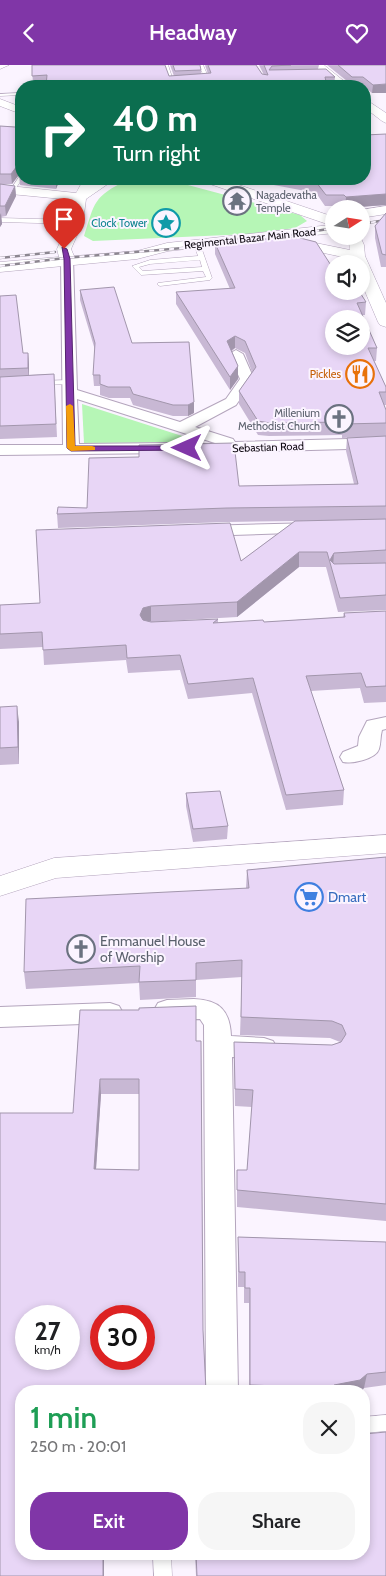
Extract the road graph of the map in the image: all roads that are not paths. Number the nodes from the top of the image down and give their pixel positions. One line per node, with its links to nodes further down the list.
1 (4, 65): 4 (main road)
2 (166, 65): 6 (lane)
3 (201, 65): 7 (lane)
4 (0, 66)
5 (322, 71): 8 (main road)
6 (171, 80)
7 (208, 80)
8 (336, 80)
9 (15, 94): 10 (lane)
10 (0, 95)
11 (371, 137): 13 (lane)
12 (380, 139): 13 (lane)
13 (373, 140)
14 (87, 185): 18 (main road)
15 (99, 185): 18 (main road)
16 (226, 185): 21 (main road)
17 (6, 190): 18 (main road)
18 (80, 197): 23 (main road)
19 (386, 210): 20 (main road)
20 (370, 213)
21 (325, 219)
22 (0, 220): 23 (lane)
23 (76, 222): 29 (main road)
24 (386, 222): 26 (main road)
25 (325, 224): 27 (main road, Regimental Bazar Main Road)
26 (370, 225)
27 (234, 241): 28 (main road, Regimental Bazar Main Road); 30 (main road)
28 (199, 251): 29 (main road, Regimental Bazar Main Road); 33 (lane); 33 (lane)
29 (66, 254): 31 (main road, Regimental Bazar Main Road); 32 (main road, Regimental Bazar Main Road); 39 (street)
30 (353, 255)
31 (0, 258)
32 (0, 267)
33 (206, 269): 34 (lane)
34 (160, 284)
35 (370, 284): 36 (main road)
36 (385, 318)
37 (236, 354): 40 (street)
38 (34, 383): 39 (lane)
39 (69, 387): 40 (street); 42 (street)
40 (182, 427): 43 (street)
41 (386, 443): 43 (street, Sebastian Road)
42 (71, 448): 43 (street, Sebastian Road); 44 (street, Sebastian Road)
43 (246, 448)
44 (0, 451)
45 (329, 527): 46 (street)
46 (183, 531)
47 (386, 723): 48 (street)
48 (351, 757)
49 (386, 844): 50 (main road)
50 (0, 885)
51 (0, 1017): 52 (street)
52 (218, 1046): 53 (street); 54 (street)
53 (283, 1049)
54 (222, 1385)
55 (386, 1423): 56 (lane)
56 (370, 1424)
57 (162, 1560): 58 (lane)
58 (163, 1576)

